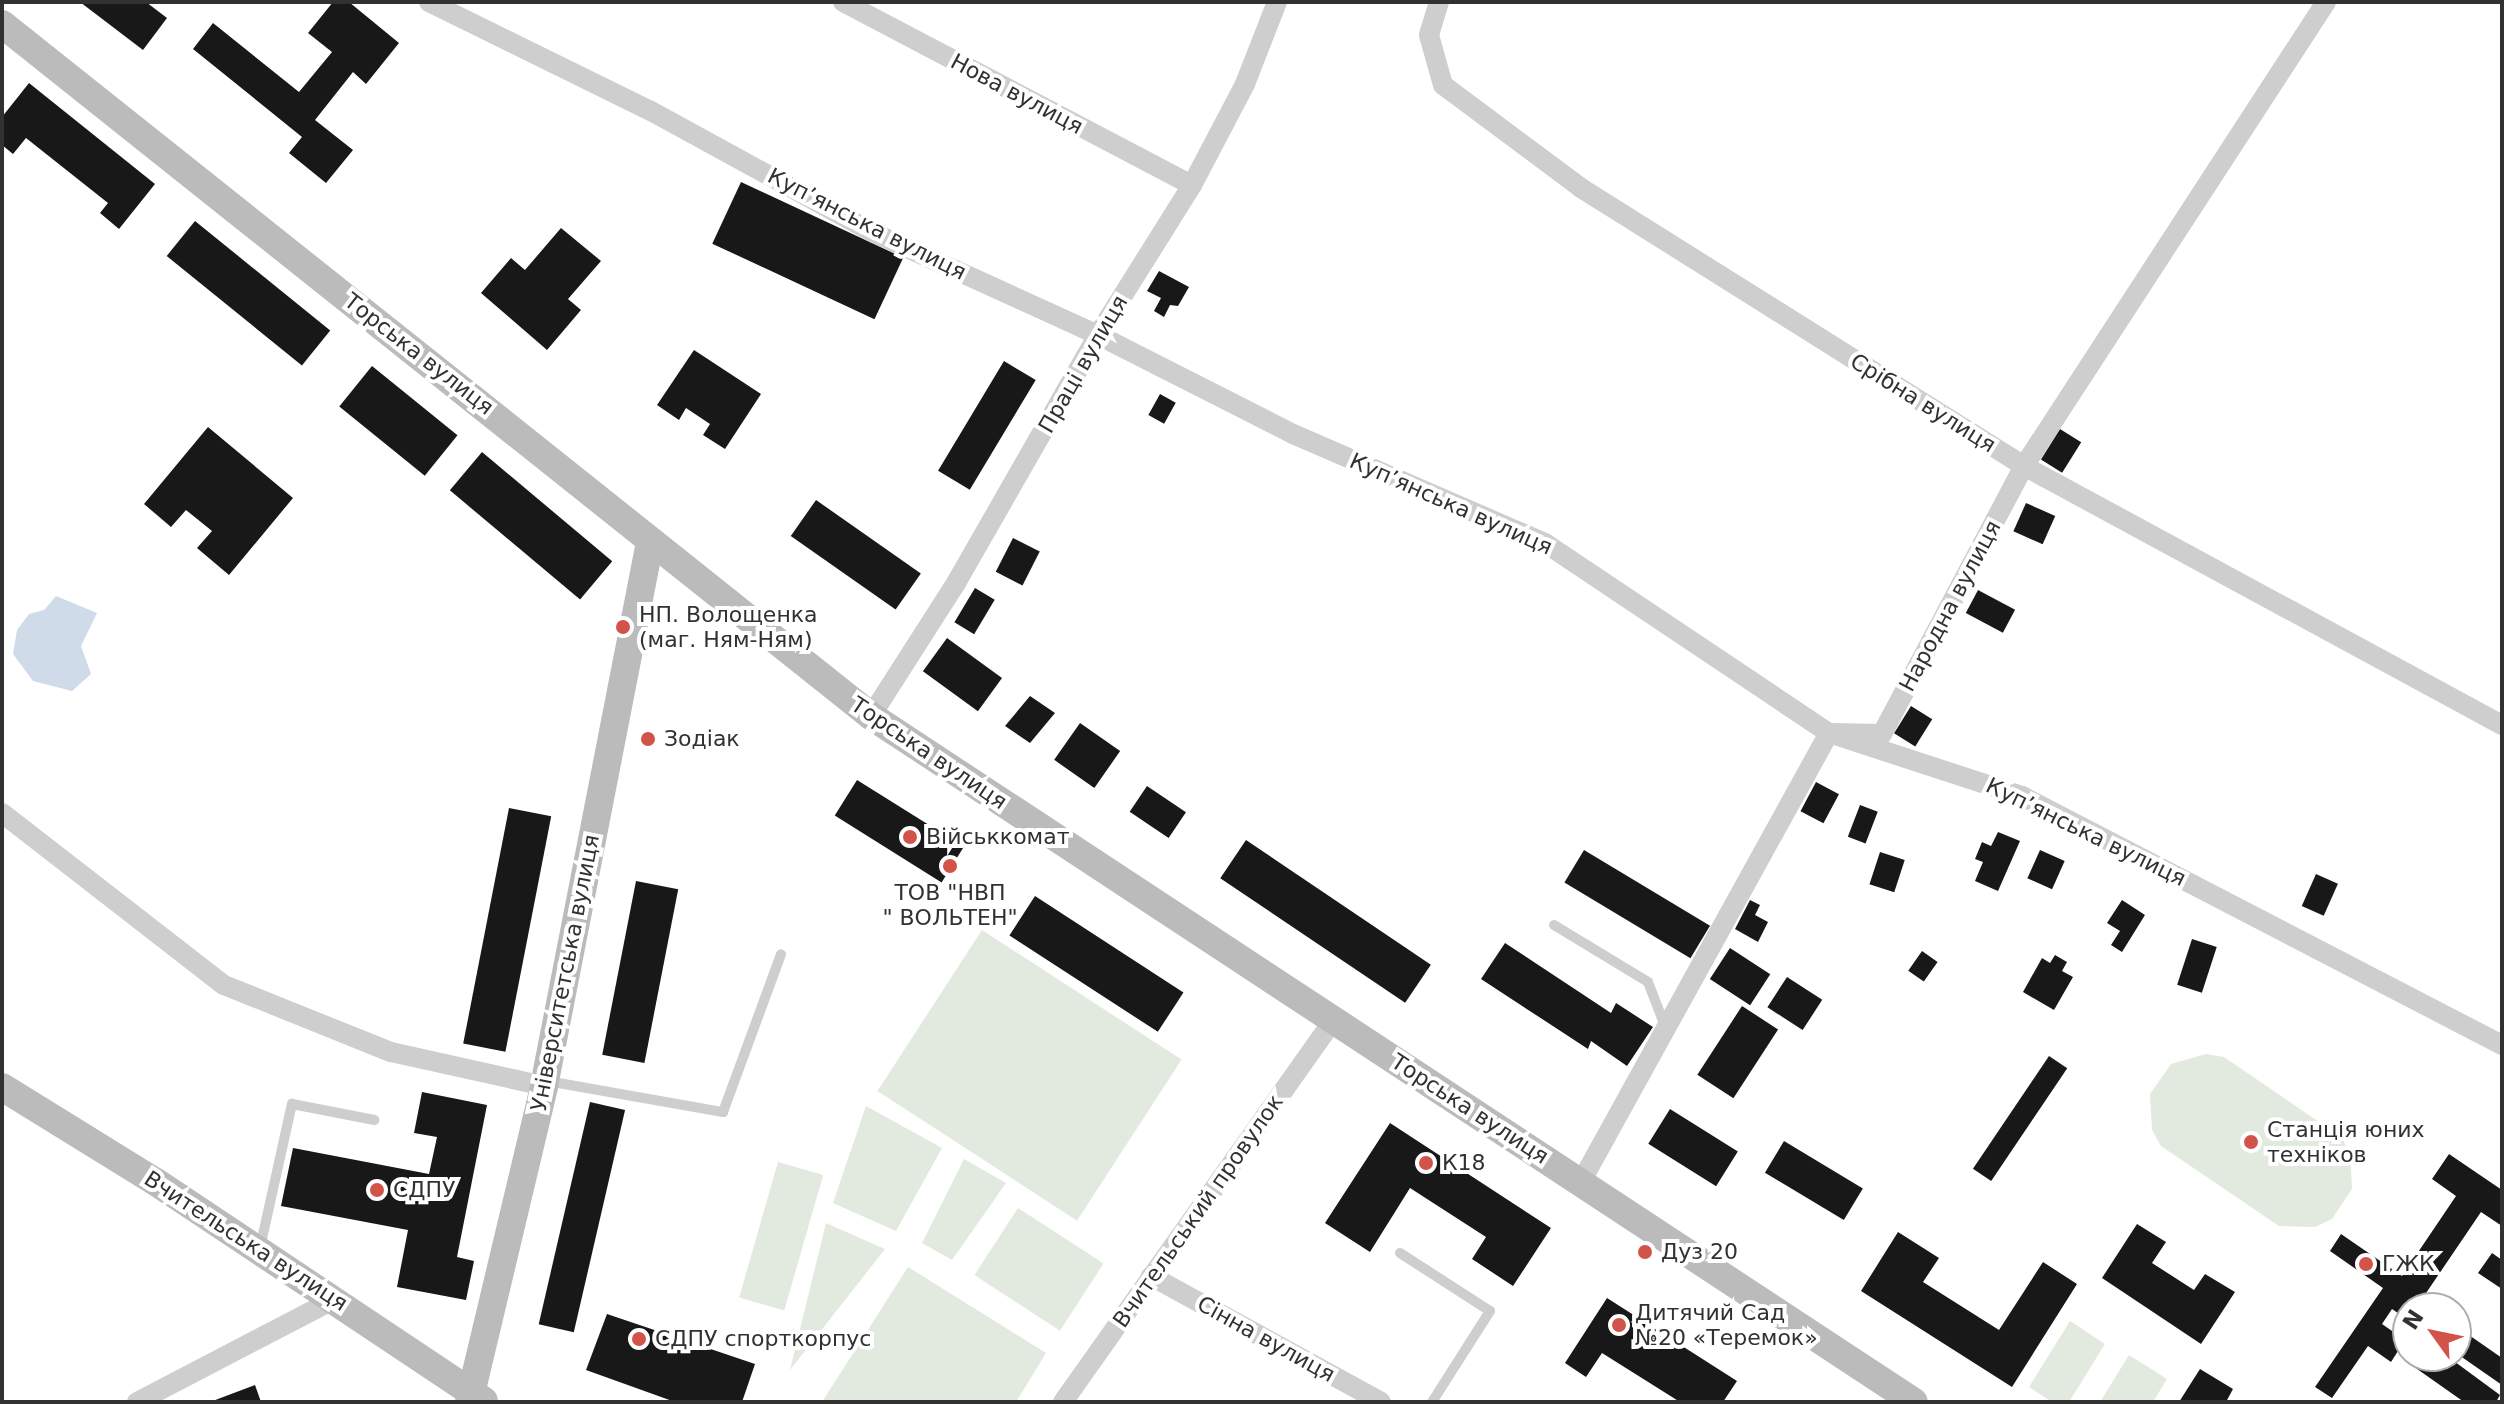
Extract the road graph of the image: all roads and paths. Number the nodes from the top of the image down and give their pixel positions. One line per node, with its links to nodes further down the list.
1 (429, 2): 8 (street, Куп’янська вулиця)
2 (843, 2): 7 (street, Нова вулиця)
3 (1277, 2): 7 (street, Праці вулиця)
4 (1439, 2): 9 (street, Срібна вулиця)
5 (2326, 2): 9 (street, Народна вулиця)
6 (2, 24): 10 (main road, Торська вулиця)
7 (1192, 185): 8 (street, Праці вулиця)
8 (1098, 335): 11 (street, Праці вулиця); 13 (street, Куп’янська вулиця)
9 (2024, 466): 12 (street, Срібна вулиця); 13 (street, Народна вулиця)
10 (650, 542): 11 (main road, Торська вулиця); 20 (main road, Університетська вулиця)
11 (871, 716): 17 (main road, Торська вулиця)
12 (2502, 725)
13 (1829, 733): 18 (street); 19 (street, Куп’янська вулиця)
14 (2, 813): 20 (street)
15 (1554, 925): 18 (lane)
16 (781, 954): 20 (lane)
17 (1333, 1020): 23 (main road, Торська вулиця); 26 (street, Вчительський провулок)
18 (1666, 1028): 23 (street)
19 (2502, 1045)
20 (544, 1084): 28 (main road, Університетська вулиця)
21 (2, 1087): 24 (main road, Вчительська вулиця)
22 (374, 1120): 24 (lane)
23 (1581, 1182): 33 (main road, Торська вулиця)
24 (260, 1250): 27 (main road, Вчительська вулиця)
25 (1400, 1253): 32 (lane)
26 (1151, 1276): 30 (street, Вчительський провулок); 31 (street, Сінна вулиця)
27 (335, 1299): 28 (main road, Вчительська вулиця); 29 (street)
28 (475, 1399)
29 (137, 1402)
30 (1063, 1402)
31 (1381, 1402)
32 (1432, 1402)
33 (1914, 1402)

